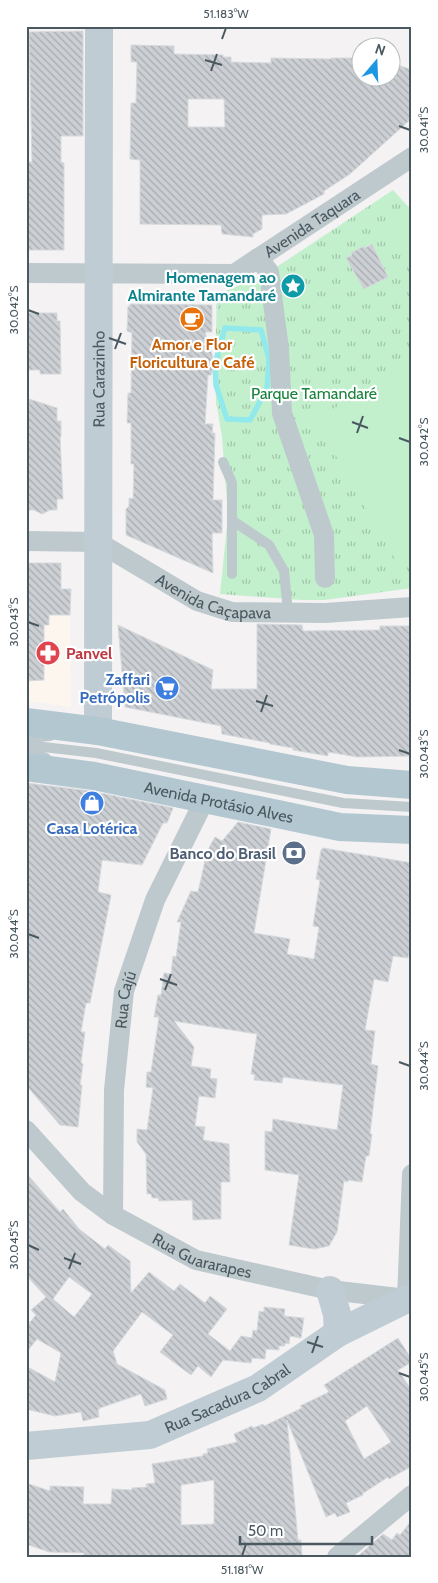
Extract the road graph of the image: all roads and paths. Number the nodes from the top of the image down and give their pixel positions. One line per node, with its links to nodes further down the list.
1 (99, 26): 5 (street, Rua Carazinho)
2 (412, 157): 3 (street, Avenida Taquara)
3 (258, 258): 5 (street, Avenida Taquara); 11 (street)
4 (26, 273): 5 (street, Avenida Taquara)
5 (99, 273): 9 (street, Rua Carazinho)
6 (223, 462): 7 (lane)
7 (233, 522): 10 (lane); 13 (lane)
8 (26, 541): 9 (street, Avenida Caçapava)
9 (98, 542): 13 (street, Avenida Caçapava); 15 (street, Rua Carazinho)
10 (232, 574)
11 (325, 578)
12 (412, 607): 13 (street, Avenida Caçapava)
13 (288, 612)
14 (26, 722): 15 (main road)
15 (98, 731): 16 (lane); 21 (main road)
16 (26, 738)
17 (26, 744): 23 (lane)
18 (26, 751): 20 (lane)
19 (26, 767): 20 (main road, Avenida Protásio Alves)
20 (94, 776): 22 (main road, Avenida Protásio Alves)
21 (412, 784)
22 (205, 799): 24 (main road, Avenida Protásio Alves); 27 (street, Rua Cajú)
23 (412, 807)
24 (412, 830)
25 (26, 1130): 27 (street, Rua Guararapes)
26 (412, 1174): 29 (street)
27 (113, 1215): 28 (street, Rua Guararapes)
28 (330, 1290): 29 (street, Rua Guararapes); 30 (street)
29 (410, 1302): 30 (street, Rua Sacadura Cabral)
30 (338, 1333): 31 (street, Rua Sacadura Cabral)
31 (26, 1446)
32 (412, 1495): 33 (street)
33 (337, 1557)

